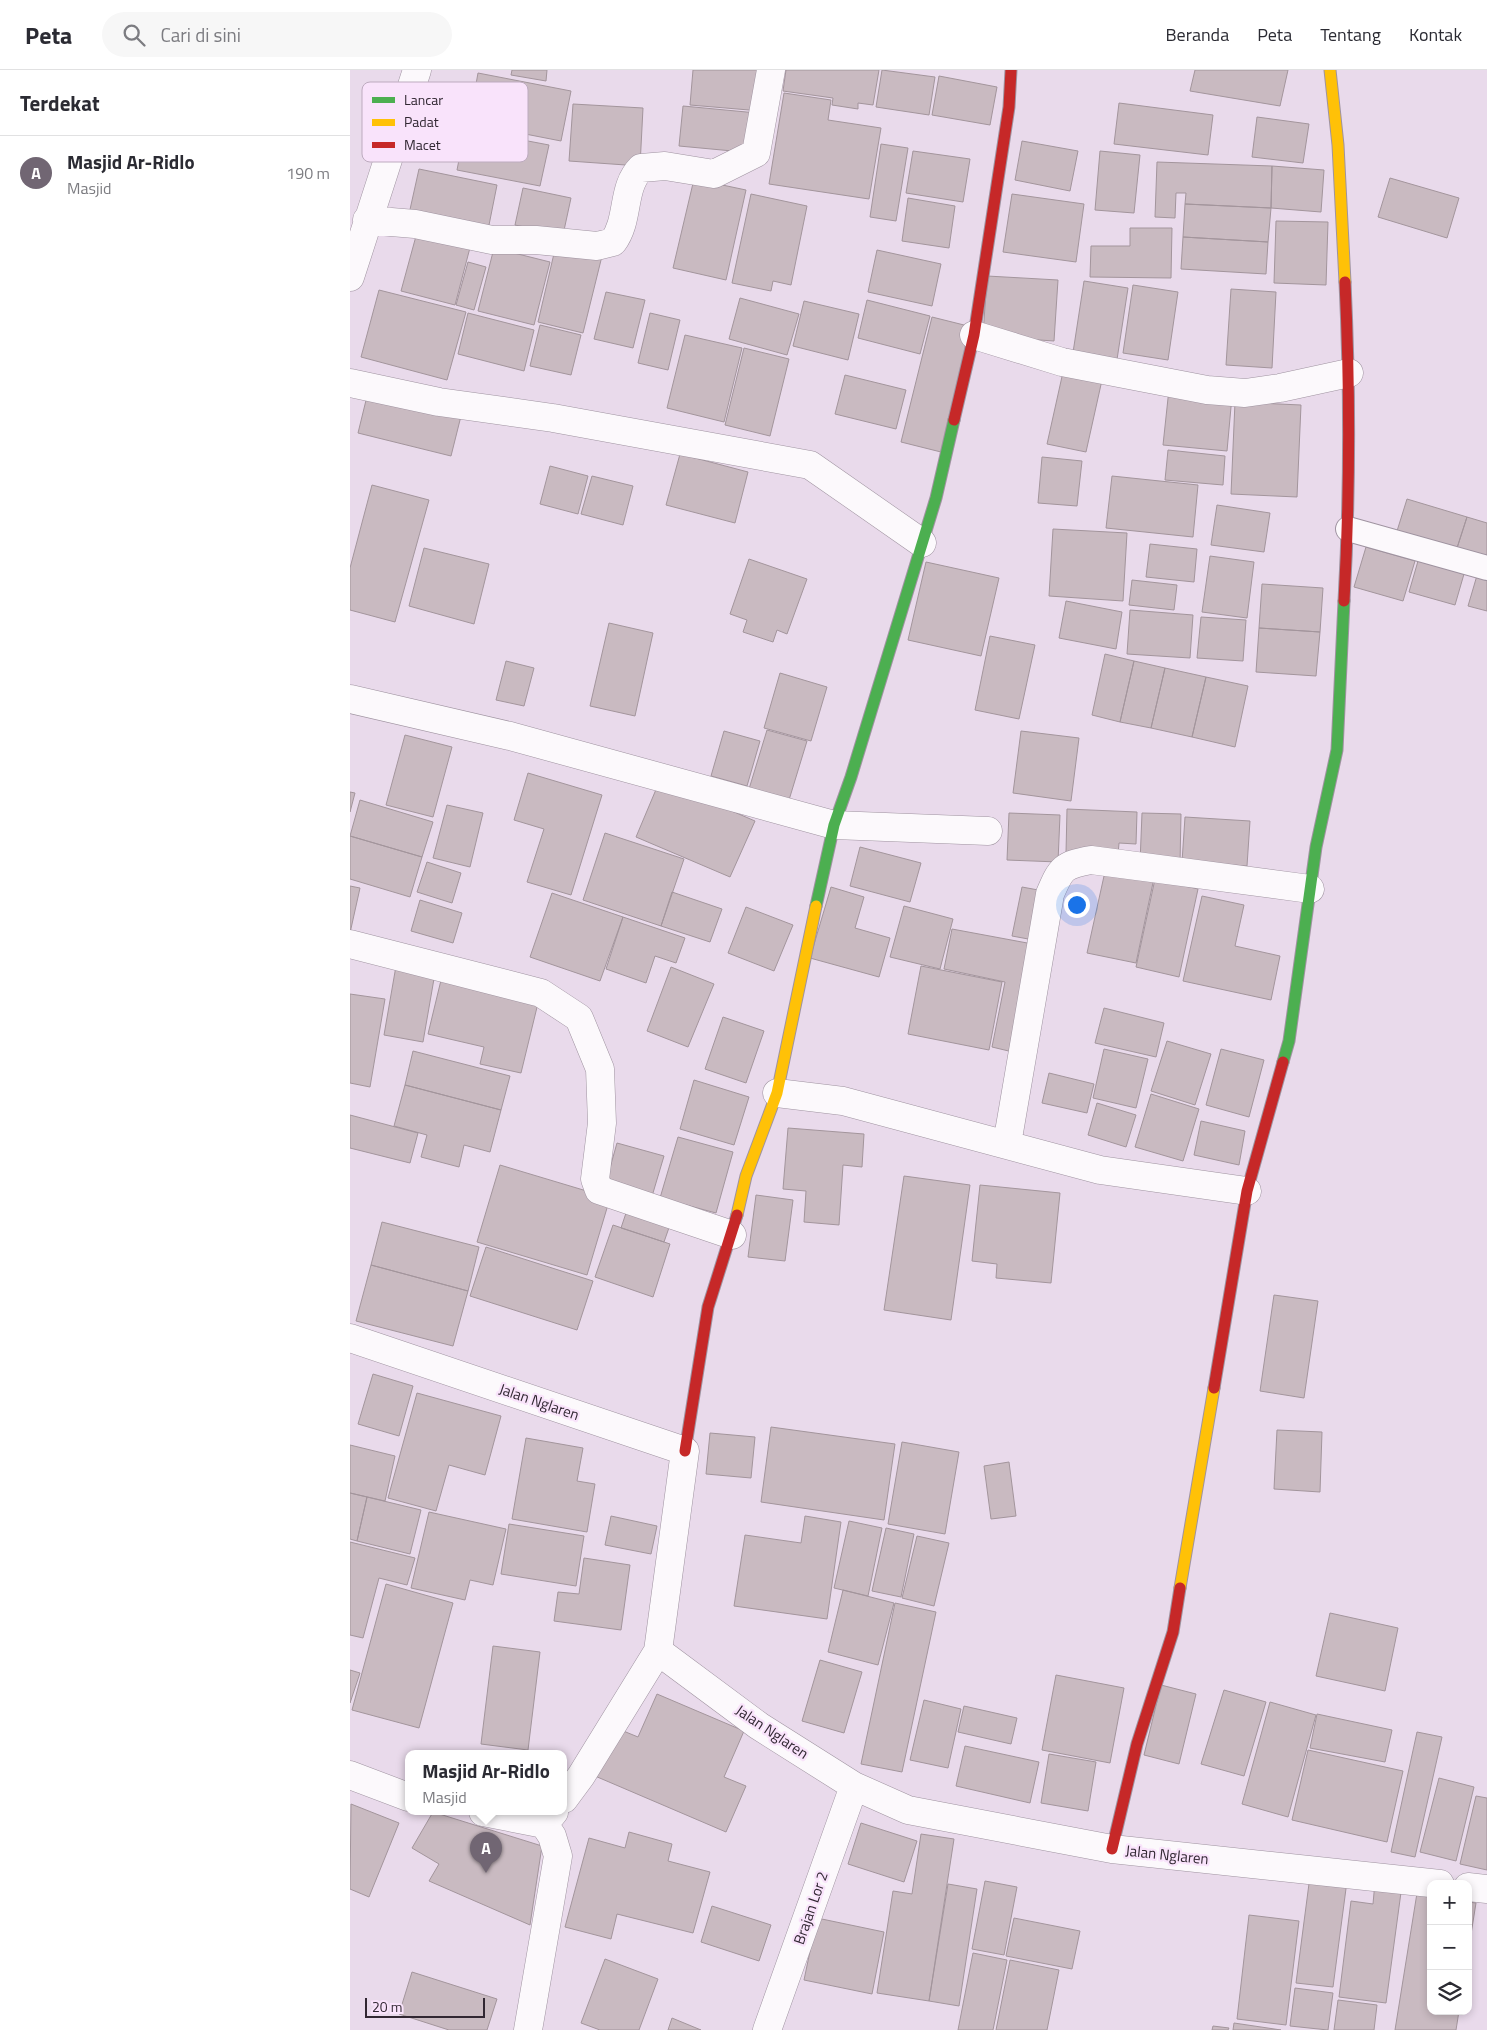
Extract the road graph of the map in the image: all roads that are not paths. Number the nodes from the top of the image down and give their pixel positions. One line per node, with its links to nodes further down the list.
1 (416, 70): 5 (street)
2 (771, 70): 7 (street)
3 (1011, 70): 9 (street)
4 (1330, 70): 10 (street)
5 (412, 82)
6 (387, 162): 7 (street)
7 (368, 220): 8 (street)
8 (350, 277)
9 (974, 335): 10 (street); 13 (street)
10 (1349, 373): 12 (street)
11 (350, 383): 13 (street)
12 (1348, 529): 14 (lane); 18 (street)
13 (922, 543): 16 (street)
14 (1487, 568)
15 (350, 699): 16 (street)
16 (834, 826): 17 (street); 20 (street)
17 (988, 831)
18 (1310, 889): 21 (street); 22 (street)
19 (350, 944): 23 (street)
20 (777, 1093): 21 (street); 23 (street)
21 (1007, 1144): 22 (street)
22 (1246, 1191): 33 (street)
23 (732, 1235): 25 (street)
24 (350, 1338): 25 (street, Jalan Nglaren)
25 (685, 1451): 26 (street)
26 (658, 1651): 28 (street, Jalan Nglaren); 29 (street)
27 (350, 1775): 30 (street)
28 (854, 1786): 33 (street, Jalan Nglaren); 38 (street, Brajan Lor 2)
29 (567, 1795)
30 (405, 1796)
31 (516, 1815): 32 (street)
32 (549, 1818): 37 (street)
33 (1112, 1849): 34 (street, Jalan Nglaren)
34 (1427, 1883)
35 (1472, 1887): 36 (street)
36 (1487, 1889)
37 (528, 2030)
38 (767, 2030)

